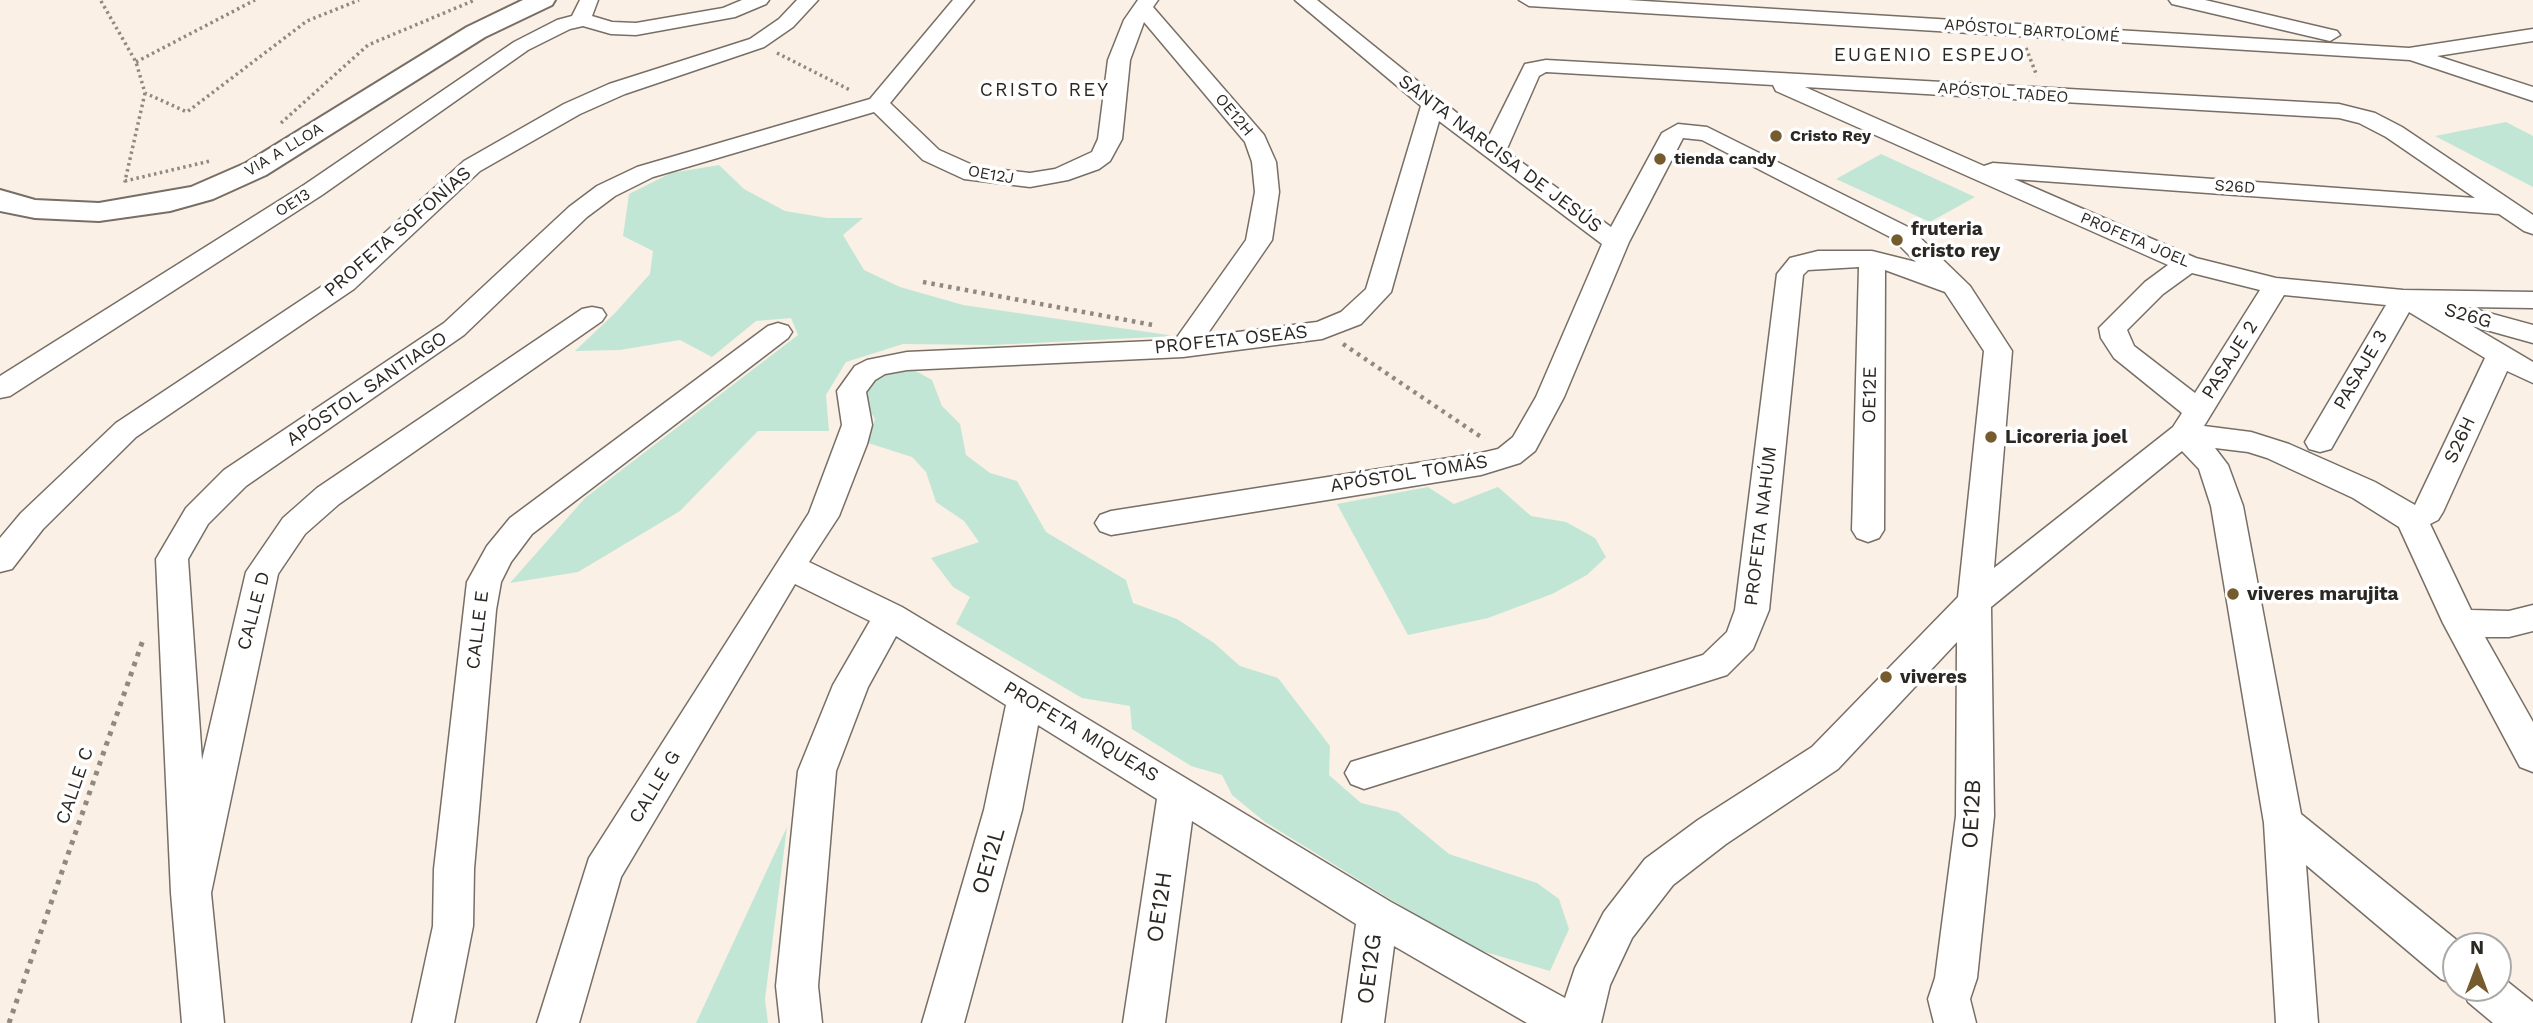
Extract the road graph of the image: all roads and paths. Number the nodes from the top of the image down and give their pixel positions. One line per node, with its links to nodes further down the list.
1 (107, 0): 13 (path)
2 (255, 0): 20 (path)
3 (359, 0): 22 (path)
4 (475, 0): 27 (path)
5 (543, 0): 31 (street, VIA A LLOA)
6 (758, 0): 15 (street)
7 (808, 0): 18 (street, PROFETA SOFONÍAS)
8 (964, 0): 25 (street)
9 (1167, 0): 14 (street)
10 (1305, 0): 26 (street, SANTA NARCISA DE JESÚS)
11 (1529, 0): 16 (street, APÓSTOL BARTOLOMÉ)
12 (2179, 0): 19 (street)
13 (101, 1): 20 (path)
14 (1145, 4): 25 (street, OE12J); 46 (street, OE12H)
15 (587, 10): 49 (street, OE13)
16 (2018, 30): 19 (street, APÓSTOL BARTOLOMÉ); 24 (path)
17 (2533, 35): 19 (street, APÓSTOL BARTOLOMÉ)
18 (757, 43): 25 (path); 56 (street, PROFETA SOFONÍAS)
19 (2409, 54): 23 (street)
20 (136, 62): 22 (path)
21 (1763, 77): 24 (street, APÓSTOL TADEO); 28 (street, APÓSTOL TADEO); 30 (street, PROFETA JOEL)
22 (145, 93): 29 (path)
23 (2533, 94)
24 (2045, 96): 32 (street, APÓSTOL TADEO)
25 (878, 104): 69 (street, APÓSTOL SANTIAGO)
26 (1432, 106): 28 (street, SANTA NARCISA DE JESÚS); 43 (street, PROFETA OSEAS)
27 (279, 125)
28 (1493, 153): 34 (street, SANTA NARCISA DE JESÚS)
29 (212, 161)
30 (1969, 168): 32 (street, S26D); 36 (street, PROFETA JOEL)
31 (2, 206)
32 (2501, 207): 33 (street, APÓSTOL TADEO)
33 (2533, 226)
34 (1616, 242): 39 (street, SANTA NARCISA DE JESÚS); 52 (street, APÓSTOL TOMÁS)
35 (1872, 260): 39 (street, PROFETA NAHÚM); 55 (street, OE12E); 66 (street, PROFETA NAHÚM)
36 (2187, 264): 38 (street, PROFETA JOEL); 50 (street)
37 (923, 282): 46 (path)
38 (2276, 286): 40 (street, PROFETA JOEL); 50 (street, PASAJE 2)
39 (1961, 292): 58 (street, SANTA NARCISA DE JESÚS)
40 (2403, 298): 41 (street, PROFETA JOEL); 45 (street, S26G); 47 (street); 51 (street, PASAJE 3)
41 (2533, 300)
42 (592, 314): 69 (street, CALLE D)
43 (1322, 330): 46 (street, PROFETA OSEAS); 52 (path)
44 (778, 332): 75 (street, CALLE E)
45 (2533, 334)
46 (1189, 340): 57 (street, PROFETA OSEAS)
47 (2501, 353): 48 (street); 53 (street, S26H)
48 (2533, 374)
49 (0, 389)
50 (2192, 422): 53 (street); 58 (street); 68 (street)
51 (2319, 442)
52 (1509, 456): 54 (street, APÓSTOL TOMÁS)
53 (2412, 520): 61 (street)
54 (1111, 523)
55 (1868, 530)
56 (0, 561)
57 (789, 567): 59 (street, PROFETA MIQUEAS); 76 (street, CALLE G)
58 (1974, 602): 82 (street); 83 (street, OE12B)
59 (890, 616): 63 (street, PROFETA MIQUEAS); 77 (street)
60 (2533, 618): 61 (street)
61 (2460, 623): 64 (street)
62 (145, 635): 73 (path, CALLE C)
63 (1025, 697): 67 (street, PROFETA MIQUEAS); 78 (street, OE12L)
64 (2523, 726): 65 (street)
65 (2533, 756)
66 (1364, 772)
67 (1177, 790): 70 (street, PROFETA MIQUEAS); 79 (street, OE12H)
68 (2283, 823): 71 (street); 84 (street)
69 (191, 893): 74 (street, CALLE D)
70 (1377, 915): 80 (street, OE12G); 81 (street, PROFETA MIQUEAS)
71 (2442, 954)
72 (2500, 1002): 85 (street)
73 (9, 1023)
74 (203, 1023)
75 (433, 1023)
76 (558, 1023)
77 (801, 1023)
78 (943, 1023)
79 (1144, 1023)
80 (1363, 1023)
81 (1568, 1023)
82 (1580, 1023)
83 (1955, 1023)
84 (2297, 1023)
85 (2526, 1023)

